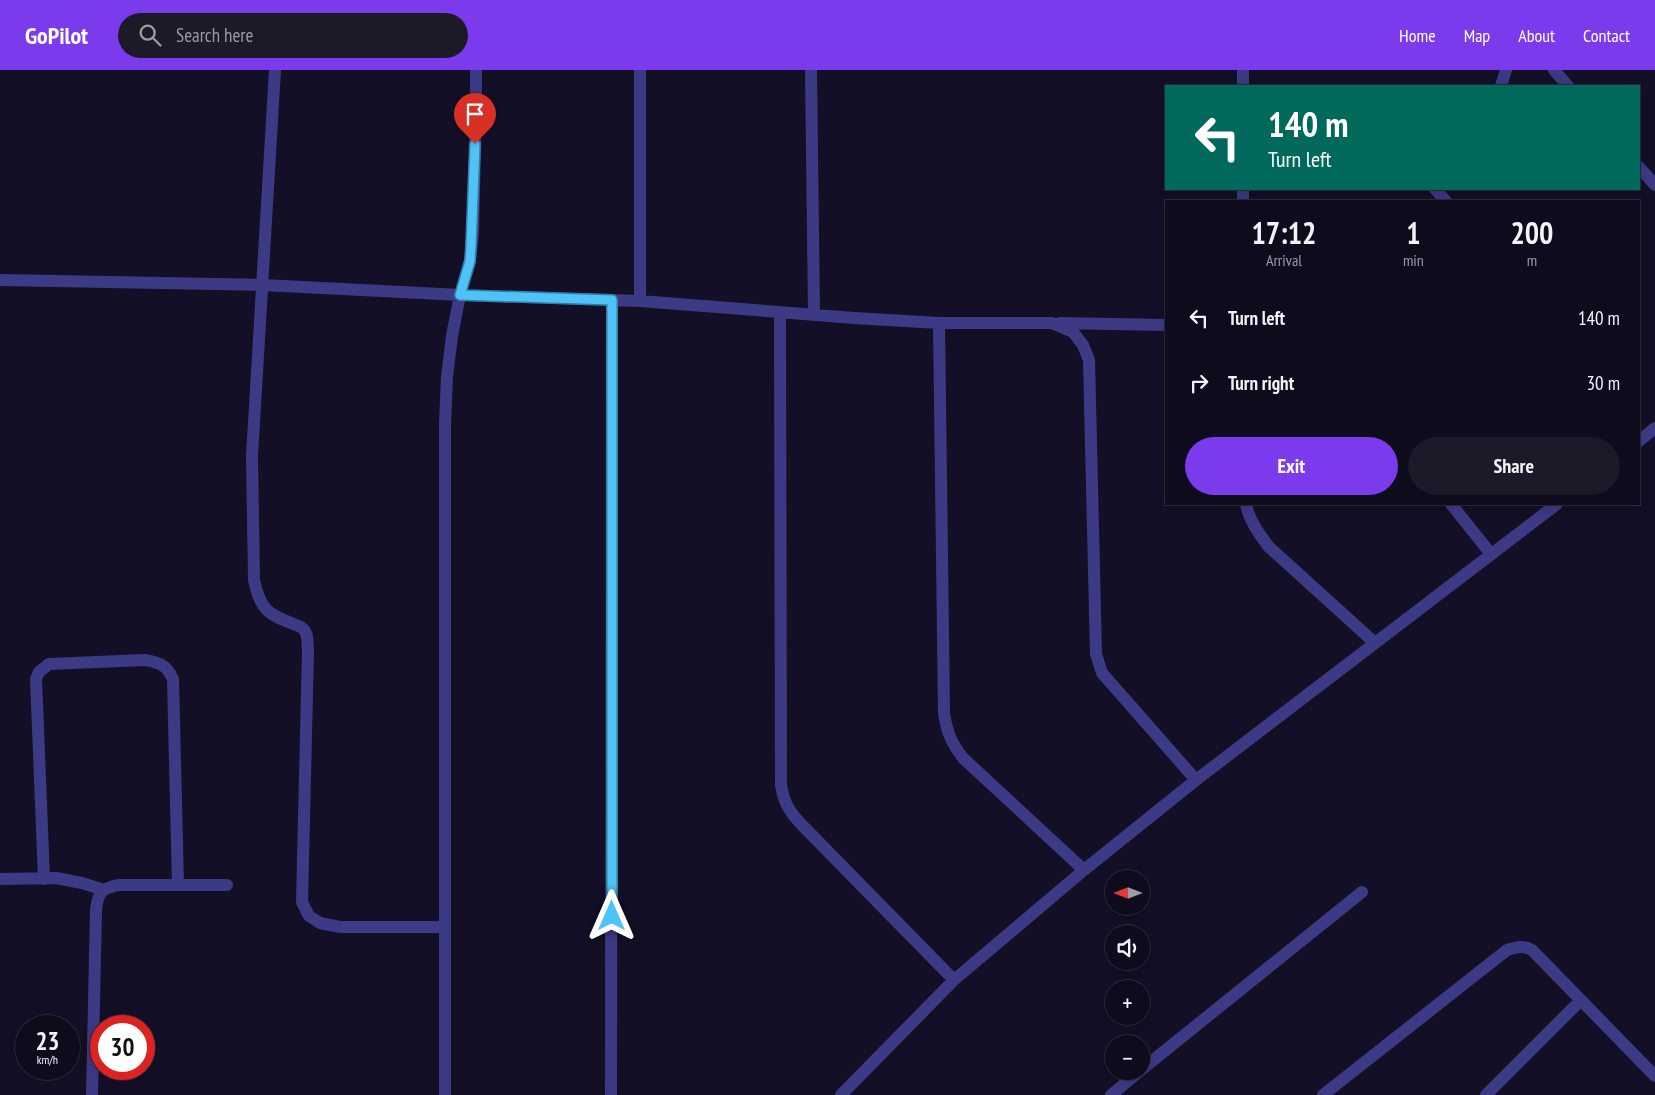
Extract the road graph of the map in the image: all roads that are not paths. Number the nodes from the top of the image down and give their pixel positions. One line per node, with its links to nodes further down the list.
1 (275, 70): 14 (street)
2 (476, 70): 15 (street)
3 (640, 70): 17 (street)
4 (811, 70): 19 (street)
5 (1243, 70): 8 (street)
6 (1506, 70): 9 (street)
7 (1554, 70): 10 (street)
8 (1243, 85)
9 (1501, 85)
10 (1567, 85)
11 (1640, 168): 12 (street)
12 (1655, 185)
13 (0, 280): 14 (street)
14 (263, 285): 15 (street); 38 (street)
15 (460, 295): 16 (street); 38 (street)
16 (612, 300): 17 (street); 46 (street)
17 (640, 302): 18 (street)
18 (780, 312): 19 (street); 39 (street)
19 (814, 314): 20 (street)
20 (939, 323): 21 (street); 31 (street)
21 (1052, 323): 22 (street); 30 (street)
22 (1165, 325)
23 (1655, 428): 24 (street)
24 (1640, 438)
25 (1246, 505): 29 (street)
26 (1452, 505): 28 (street)
27 (1556, 505): 28 (street)
28 (1491, 554): 29 (street)
29 (1375, 643): 30 (street)
30 (1196, 780): 31 (street)
31 (1084, 870): 39 (street)
32 (0, 879): 33 (street)
33 (44, 879): 34 (street); 36 (street)
34 (178, 885): 35 (street); 36 (street)
35 (227, 885)
36 (104, 890): 44 (street)
37 (1362, 892): 41 (street)
38 (444, 927): 45 (street)
39 (954, 980): 47 (street)
40 (1581, 1000): 42 (street); 49 (street); 50 (street)
41 (1150, 1064)
42 (1655, 1076)
43 (1130, 1080): 48 (street)
44 (92, 1095)
45 (445, 1095)
46 (611, 1095)
47 (841, 1095)
48 (1111, 1095)
49 (1323, 1095)
50 (1486, 1095)

